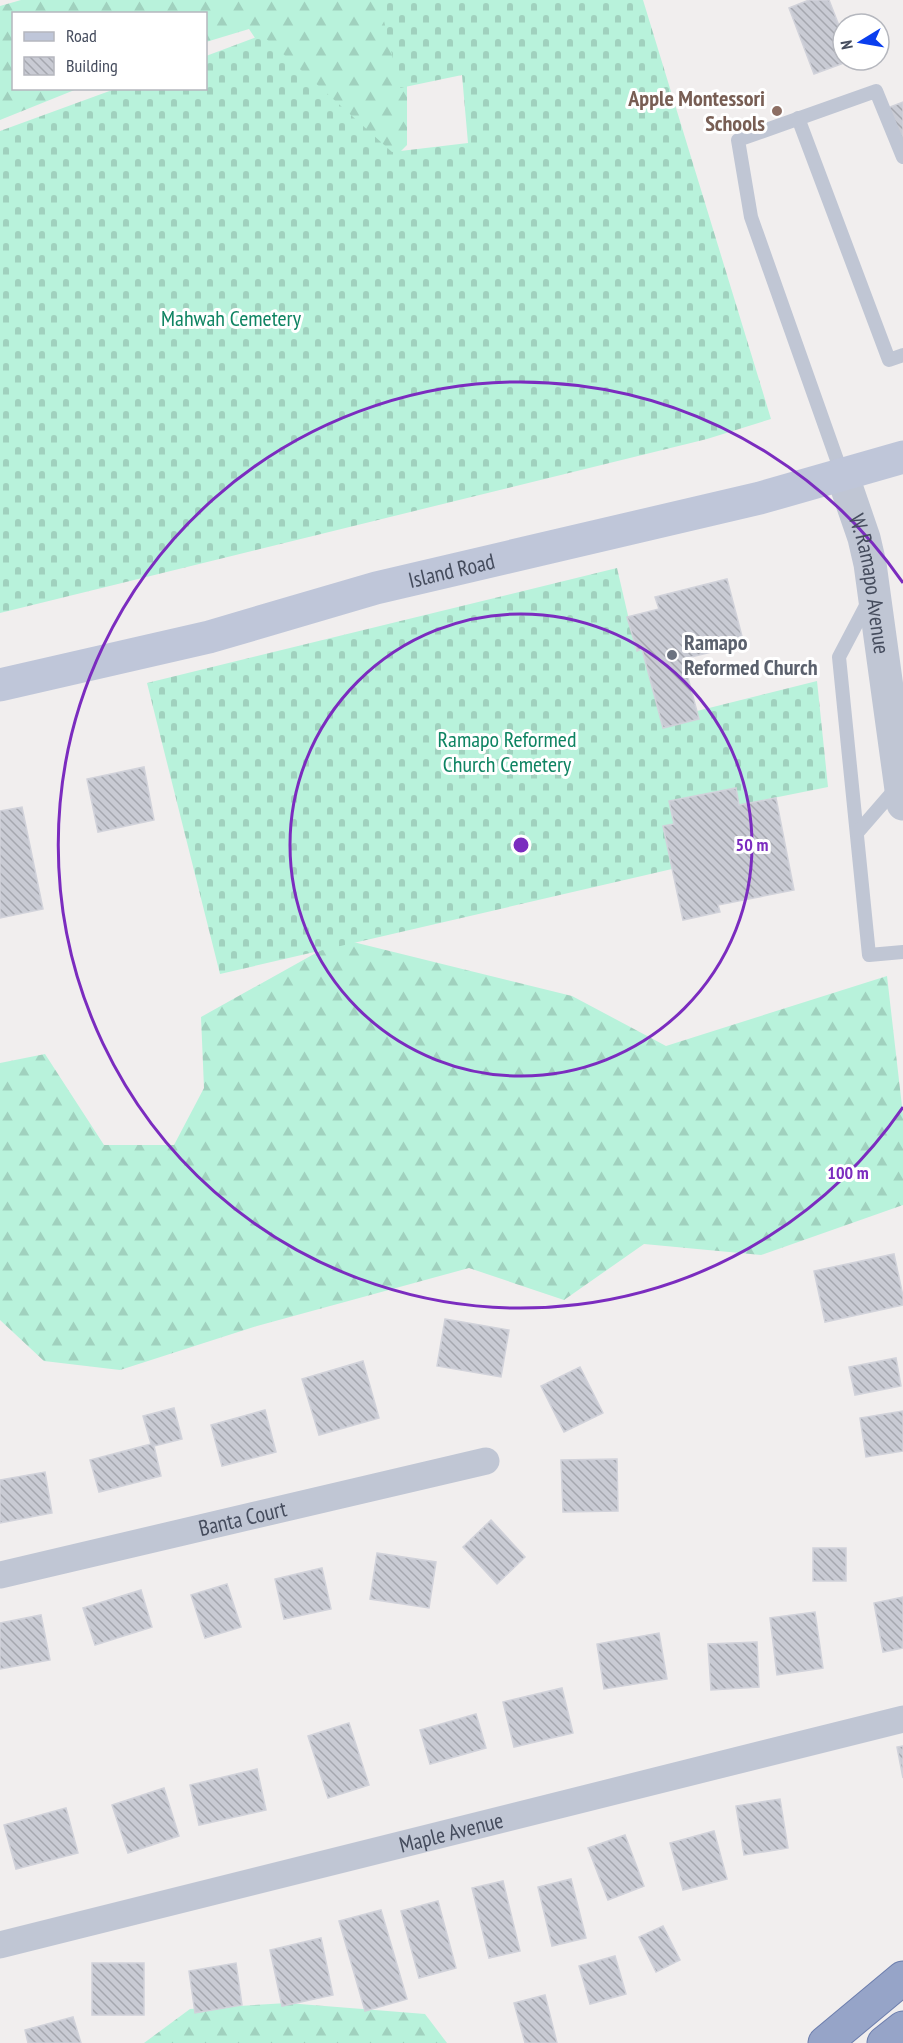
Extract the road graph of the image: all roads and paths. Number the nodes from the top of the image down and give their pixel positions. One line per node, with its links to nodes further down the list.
1 (798, 118): 2 (lane); 3 (lane); 5 (lane)
2 (903, 157)
3 (903, 355)
4 (903, 457): 5 (main road, Island Road)
5 (842, 474): 6 (street, W. Ramapo Avenue); 7 (main road, Island Road)
6 (874, 590): 8 (street, W. Ramapo Avenue); 9 (lane)
7 (0, 684)
8 (902, 793): 9 (lane)
9 (857, 833): 10 (lane)
10 (903, 952)
11 (486, 1461): 12 (street, Banta Court)
12 (0, 1575)
13 (903, 1719): 14 (street, Maple Avenue)
14 (0, 1944)
15 (903, 1978): 17 (highway)
16 (903, 2028): 18 (highway)
17 (825, 2043)
18 (884, 2043)

